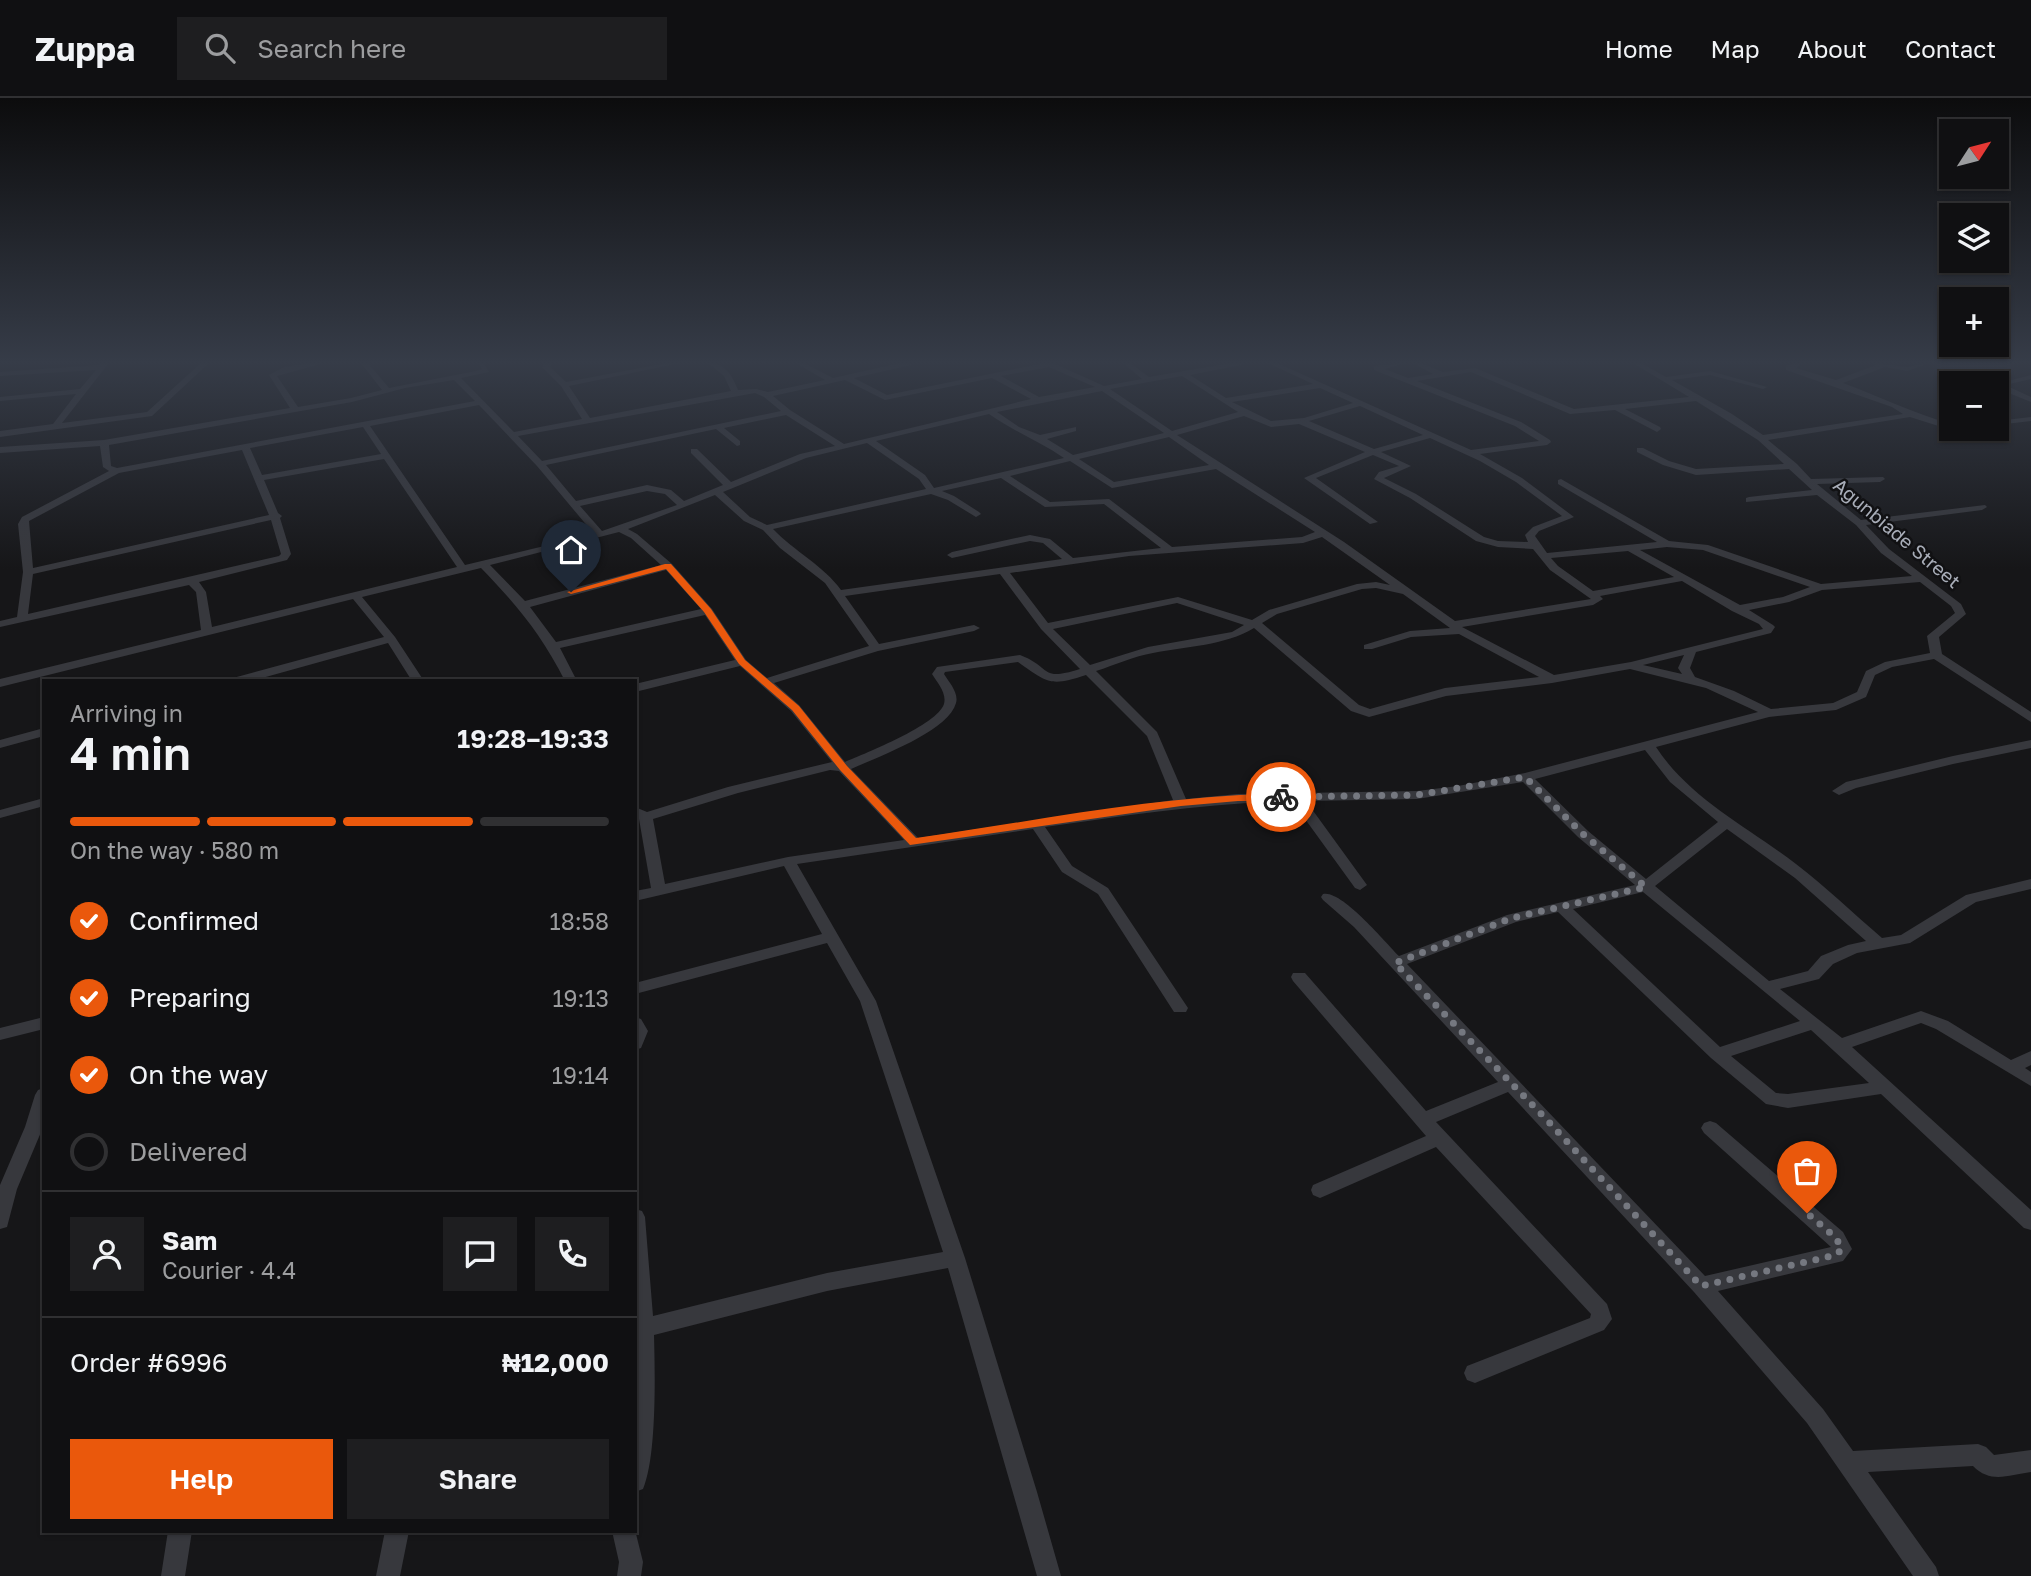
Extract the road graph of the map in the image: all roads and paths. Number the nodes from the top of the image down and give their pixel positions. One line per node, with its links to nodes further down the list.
1 (166, 432): 23 (street)
2 (330, 432): 26 (street)
3 (369, 432): 32 (street)
4 (508, 432): 18 (street)
5 (526, 432): 18 (street)
6 (689, 432): 34 (street)
7 (724, 432): 24 (street)
8 (820, 432): 25 (street)
9 (902, 432): 22 (street)
10 (1024, 432): 20 (street)
11 (1062, 432): 20 (street)
12 (1170, 432): 33 (street); 35 (street)
13 (1326, 432): 30 (street)
14 (1425, 432): 19 (street)
15 (1531, 432): 31 (street)
16 (1753, 432): 21 (street, Agunbiade Street)
17 (1803, 432): 21 (street)
18 (511, 435): 34 (street)
19 (1432, 435): 30 (street); 31 (street)
20 (1040, 438): 33 (street)
21 (1761, 438): 36 (street, Agunbiade Street)
22 (869, 440): 25 (street); 45 (street)
23 (104, 443): 27 (street); 37 (street)
24 (737, 443)
25 (843, 446): 43 (street)
26 (246, 449): 37 (street); 39 (street)
27 (0, 450)
28 (1640, 450): 36 (street)
29 (694, 451): 43 (street)
30 (1372, 452): 53 (street); 62 (street)
31 (1470, 453): 62 (street)
32 (384, 456): 39 (street); 67 (street)
33 (1070, 459): 35 (street); 38 (street)
34 (540, 464): 48 (street)
35 (1217, 466): 57 (street)
36 (1794, 466): 42 (street, Agunbiade Street)
37 (116, 471): 68 (street)
38 (1003, 475): 45 (street); 61 (street)
39 (259, 478): 52 (street)
40 (1880, 479): 42 (street)
41 (1561, 482): 59 (street)
42 (1810, 482): 46 (street, Agunbiade Street)
43 (728, 485): 44 (street)
44 (716, 491): 49 (street); 56 (street)
45 (932, 491): 51 (street); 56 (street)
46 (1820, 492): 47 (street); 54 (street, Agunbiade Street)
47 (1749, 500)
48 (576, 504): 49 (street); 58 (street)
49 (683, 505): 55 (street)
50 (1982, 507): 54 (street)
51 (976, 514)
52 (276, 516): 68 (street); 72 (street)
53 (1373, 522)
54 (1859, 523): 71 (street, Agunbiade Street)
55 (619, 528): 58 (street); 66 (street)
56 (766, 528): 76 (street)
57 (1320, 534): 61 (street); 74 (street)
58 (600, 535): 65 (street)
59 (1667, 544): 60 (street); 73 (street)
60 (1630, 548): 62 (street); 70 (street)
61 (1169, 550): 64 (street)
62 (1541, 551): 75 (street)
63 (952, 555): 64 (street)
64 (1069, 561): 69 (street)
65 (483, 564): 67 (street); 78 (street)
66 (668, 566): 78 (street); 80 (street)
67 (463, 569): 77 (street)
68 (28, 572): 81 (street)
69 (1004, 572): 76 (street); 84 (street)
70 (1683, 578): 75 (street); 79 (street)
71 (1920, 579): 73 (street); 93 (street, Agunbiade Street)
72 (192, 582): 81 (street); 87 (street)
73 (1820, 587): 79 (street)
74 (1402, 591): 83 (street); 86 (street)
75 (1592, 593): 86 (street)
76 (838, 594): 91 (street)
77 (356, 596): 87 (street); 88 (street)
78 (523, 605): 89 (street)
79 (1736, 609): 92 (street)
80 (708, 611): 89 (street); 94 (street)
81 (22, 619): 82 (street)
82 (0, 624)
83 (1256, 624): 84 (street); 96 (street); 101 (street)
84 (1045, 627): 96 (street)
85 (974, 628): 91 (street)
86 (1457, 628): 90 (street); 101 (street)
87 (206, 633): 97 (street)
88 (391, 639): 98 (street); 99 (street)
89 (553, 646): 100 (street)
90 (1368, 647)
91 (876, 648): 103 (street)
92 (1692, 649): 95 (street); 102 (street)
93 (1936, 655): 106 (street); 107 (street)
94 (742, 662): 103 (street); 105 (street)
95 (1630, 665): 101 (street); 102 (street)
96 (1090, 670): 112 (street); 117 (street)
97 (57, 675): 104 (street)
98 (244, 679)
99 (417, 679)
100 (570, 679)
101 (1552, 679)
102 (1691, 680): 106 (street)
103 (765, 682): 112 (street)
104 (0, 683)
105 (637, 688)
106 (1769, 713): 110 (street)
107 (2031, 718)
108 (42, 734): 109 (street)
109 (0, 744)
110 (1648, 744): 113 (street); 120 (street)
111 (2031, 744): 114 (street)
112 (843, 768): 119 (street); 122 (street)
113 (1525, 777): 115 (street); 126 (street)
114 (1839, 791)
115 (1297, 797): 117 (street); 125 (street)
116 (42, 803): 118 (street)
117 (1181, 803): 121 (street)
118 (0, 814)
119 (640, 814): 127 (street)
120 (1726, 823): 126 (street); 132 (street)
121 (1036, 824): 122 (street); 137 (street)
122 (914, 842): 123 (street)
123 (788, 861): 127 (street); 131 (street)
124 (2031, 884): 132 (street)
125 (1360, 885)
126 (1646, 887): 130 (street); 135 (street)
127 (659, 890): 128 (street)
128 (637, 896)
129 (1328, 897): 133 (street)
130 (1561, 906): 133 (street); 142 (street)
131 (831, 937): 136 (street); 156 (street)
132 (1879, 944): 135 (street)
133 (1395, 963): 146 (street)
134 (1299, 977): 149 (street)
135 (1766, 987): 138 (street)
136 (637, 988)
137 (1181, 1008)
138 (1813, 1023): 141 (street); 142 (street)
139 (42, 1024): 140 (street)
140 (0, 1034)
141 (1839, 1045): 144 (street); 147 (street)
142 (1717, 1054): 147 (street)
143 (2031, 1057): 144 (street)
144 (2012, 1067): 145 (street)
145 (2031, 1080)
146 (1512, 1083): 149 (street); 157 (street)
147 (1885, 1087): 154 (street)
148 (42, 1106): 153 (street)
149 (1424, 1120): 151 (street)
150 (1710, 1128): 157 (street)
151 (1439, 1138): 152 (street); 159 (street)
152 (1320, 1190)
153 (0, 1221)
154 (2031, 1222)
155 (637, 1235): 158 (street)
156 (955, 1258): 158 (street); 169 (street)
157 (1701, 1286): 161 (street)
158 (643, 1328): 162 (street)
159 (1475, 1373)
160 (2031, 1461): 161 (street)
161 (1848, 1462): 170 (street)
162 (637, 1468)
163 (180, 1533): 166 (street)
164 (397, 1533): 167 (street)
165 (624, 1533): 168 (street)
166 (173, 1576)
167 (388, 1576)
168 (629, 1576)
169 (1049, 1576)
170 (1927, 1576)

